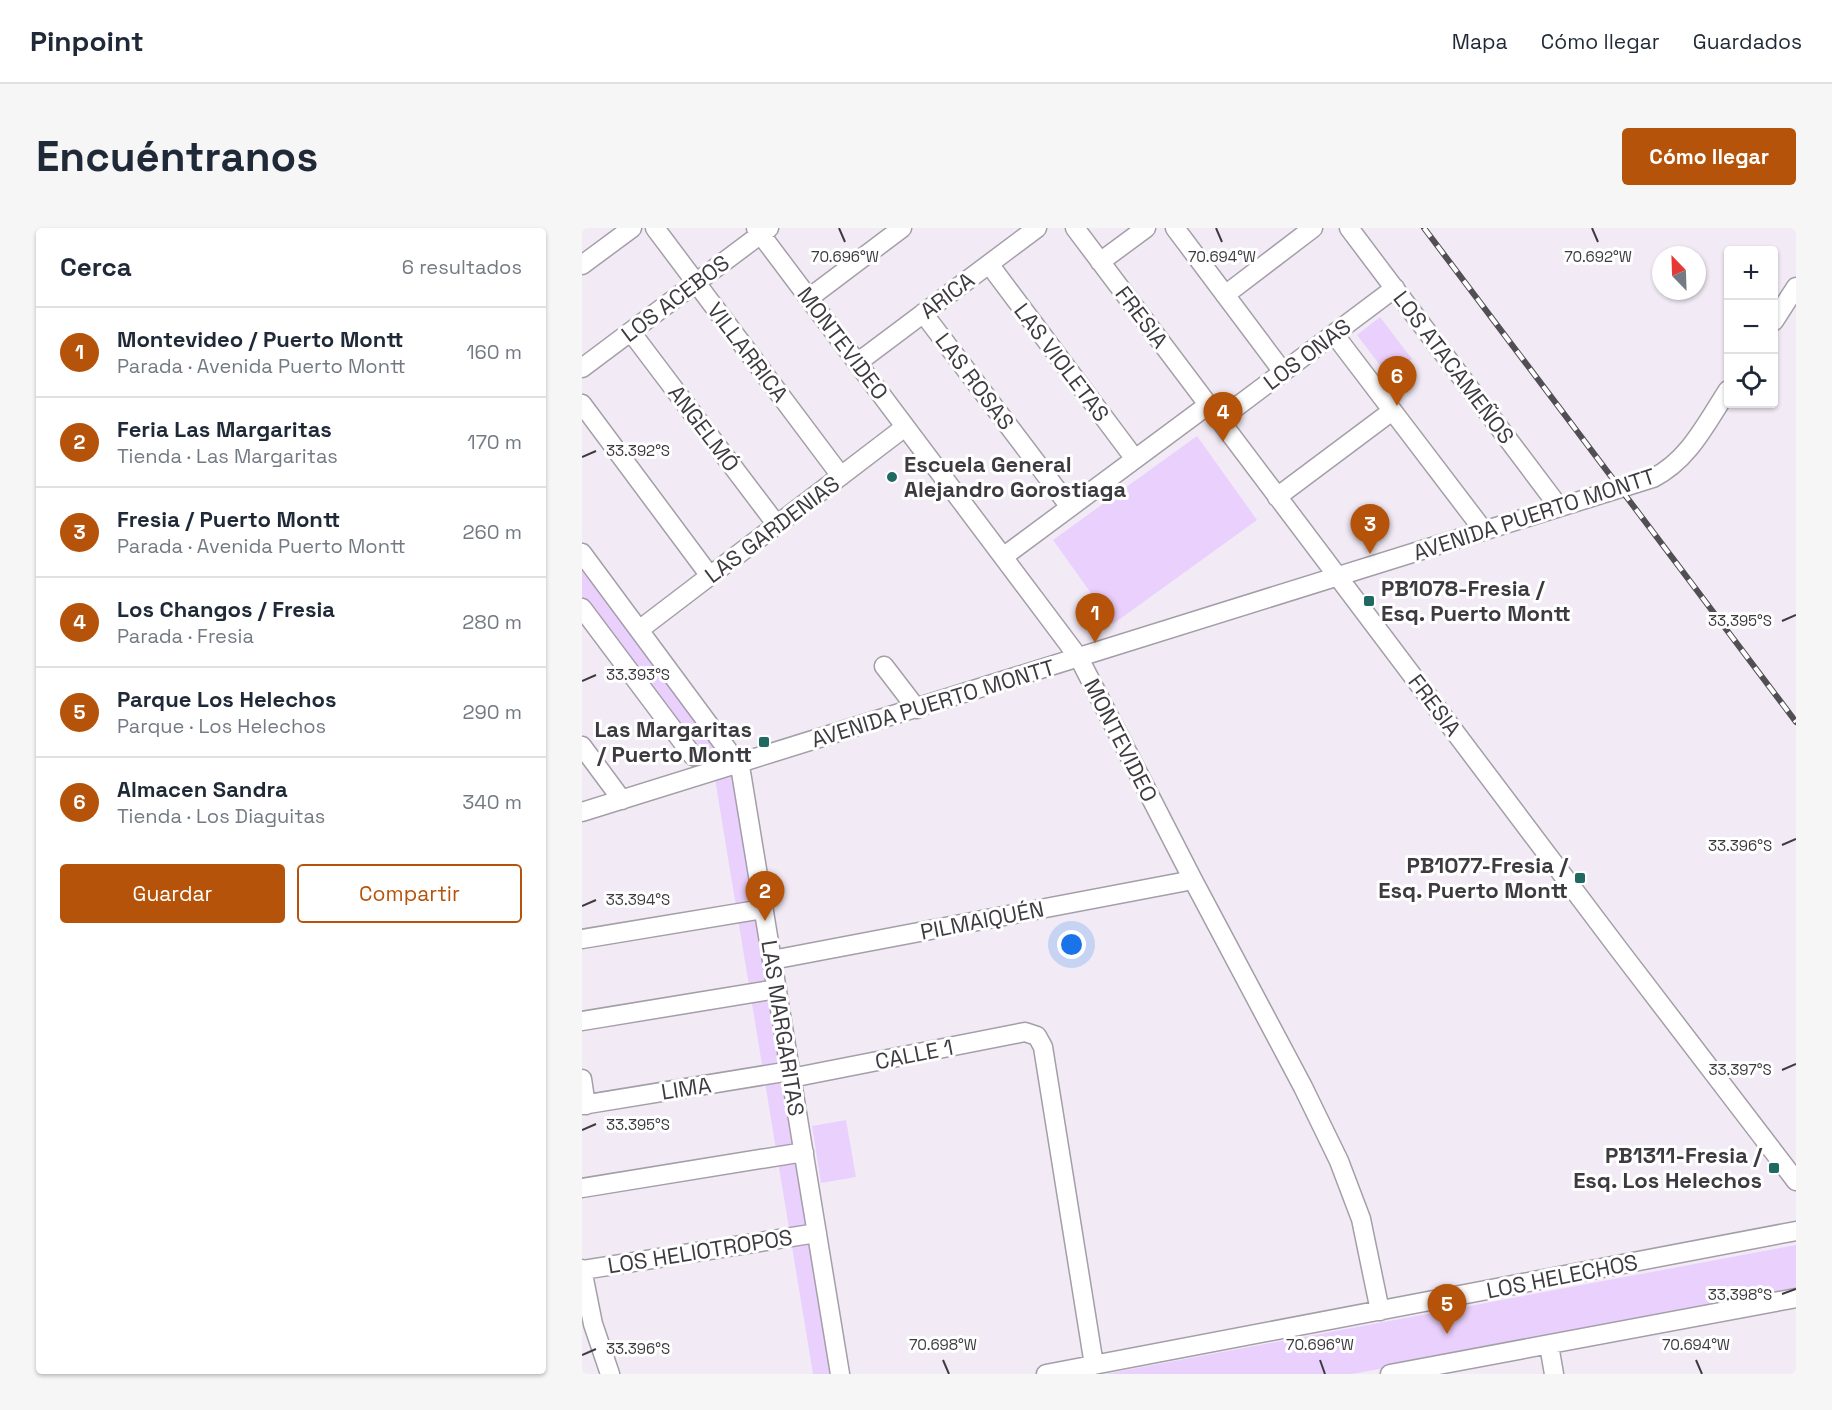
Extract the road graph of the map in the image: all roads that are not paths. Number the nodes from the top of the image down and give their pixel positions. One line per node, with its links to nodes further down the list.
1 (632, 228): 13 (street)
2 (655, 228): 14 (street, VILLARRICA)
3 (902, 228): 18 (street)
4 (1037, 228): 12 (street, ARICA)
5 (1075, 228): 11 (street, FRESIA)
6 (1146, 228): 11 (street)
7 (1175, 228): 17 (street)
8 (1313, 228): 17 (street)
9 (1349, 228): 16 (street, LOS ATACAMEÑOS)
10 (762, 230): 14 (street, LOS ACEBOS); 18 (street, MONTEVIDEO)
11 (1100, 262): 28 (street, FRESIA)
12 (988, 264): 19 (street, ARICA); 32 (street, LAS VIOLETAS)
13 (582, 266)
14 (696, 282): 21 (street, LOS ACEBOS); 33 (street, VILLARRICA)
15 (1796, 287): 20 (street)
16 (1395, 288): 22 (street, LOS ONAS); 36 (street, LOS ATACAMEÑOS)
17 (1225, 295): 25 (street)
18 (809, 298): 23 (street, MONTEVIDEO)
19 (923, 313): 23 (street, ARICA); 35 (street, LAS ROSAS)
20 (1778, 314)
21 (631, 332): 24 (street, LOS ACEBOS); 37 (street, ANGELMÓ)
22 (1334, 334): 25 (street, LOS ONAS); 29 (street)
23 (857, 363): 31 (street, MONTEVIDEO)
24 (582, 368)
25 (1283, 372): 30 (street, LOS ONAS)
26 (1724, 396): 36 (street, AVENIDA PUERTO MONTT)
27 (582, 404): 41 (street)
28 (1208, 405): 30 (street, FRESIA); 32 (street)
29 (1392, 411): 34 (street); 38 (street)
30 (1219, 420): 34 (street, FRESIA)
31 (905, 427): 33 (street, LAS GARDENIAS); 39 (street, MONTEVIDEO)
32 (1135, 459): 35 (street)
33 (841, 476): 37 (street, LAS GARDENIAS)
34 (1277, 497): 42 (street, FRESIA)
35 (1070, 507): 39 (street)
36 (1559, 507): 38 (street, AVENIDA PUERTO MONTT)
37 (777, 525): 41 (street, LAS GARDENIAS)
38 (1484, 531): 42 (street, AVENIDA PUERTO MONTT)
39 (1003, 557): 45 (street, MONTEVIDEO)
40 (584, 562): 44 (street, LAS MARGARITAS)
41 (710, 576): 44 (street, LAS GARDENIAS)
42 (1338, 578): 45 (street, AVENIDA PUERTO MONTT); 63 (street, FRESIA)
43 (582, 608): 49 (street)
44 (639, 630): 50 (street, LAS MARGARITAS)
45 (1079, 658): 47 (street, AVENIDA PUERTO MONTT); 53 (street, MONTEVIDEO)
46 (884, 666): 47 (street)
47 (917, 709): 50 (street, AVENIDA PUERTO MONTT)
48 (582, 746): 51 (street)
49 (693, 756)
50 (737, 764): 51 (street, AVENIDA PUERTO MONTT); 54 (street, LAS MARGARITAS)
51 (622, 800): 52 (street, AVENIDA PUERTO MONTT)
52 (582, 812)
53 (1193, 880): 56 (street, PILMAIQUÉN); 69 (street, MONTEVIDEO)
54 (763, 909): 55 (street); 56 (street, LAS MARGARITAS)
55 (582, 939)
56 (772, 960): 57 (street, LAS MARGARITAS)
57 (777, 989): 58 (street); 59 (street, LAS MARGARITAS)
58 (582, 1021)
59 (791, 1075): 61 (street, LIMA); 62 (street, LAS MARGARITAS); 71 (street, CALLE 1)
60 (582, 1079): 61 (street)
61 (584, 1105)
62 (804, 1152): 64 (street); 66 (street, LAS MARGARITAS)
63 (1796, 1181)
64 (582, 1188)
65 (1796, 1231): 69 (street, LOS HELECHOS)
66 (817, 1233): 67 (street, LOS HELIOTROPOS); 74 (street, LAS MARGARITAS)
67 (583, 1269): 73 (street)
68 (1796, 1298): 70 (street)
69 (1380, 1311): 71 (street, LOS HELECHOS)
70 (1549, 1345): 72 (street); 77 (street)
71 (1094, 1365): 75 (street, LOS HELECHOS)
72 (1466, 1367): 76 (street)
73 (610, 1374)
74 (840, 1374)
75 (1046, 1374)
76 (1390, 1374)
77 (1554, 1374)

